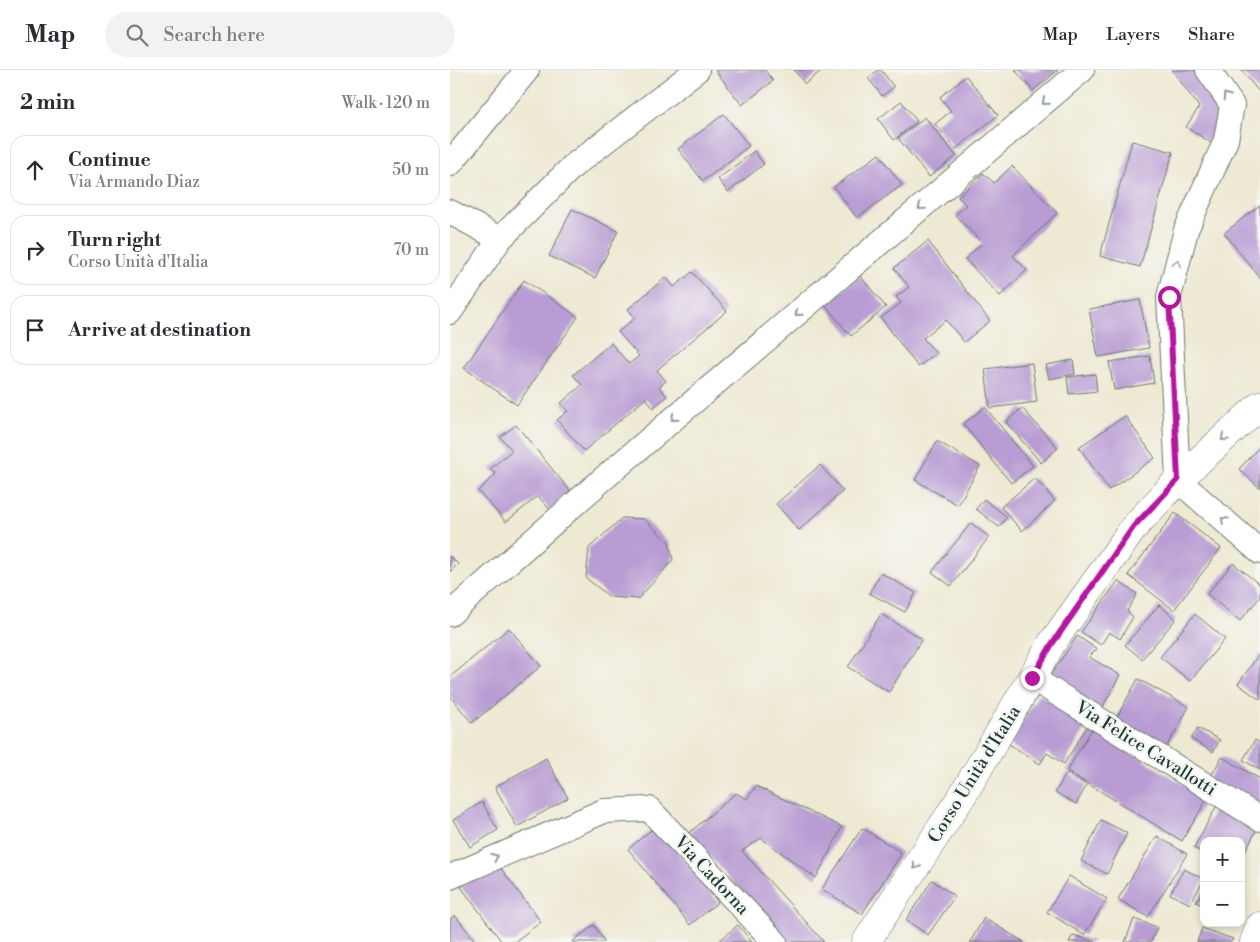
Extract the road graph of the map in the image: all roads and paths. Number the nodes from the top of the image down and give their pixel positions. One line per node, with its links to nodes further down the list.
1 (527, 70): 5 (street)
2 (697, 70): 7 (street)
3 (1082, 70): 12 (street, one-way to 12)
4 (1208, 70): 10 (street, one-way to 4)
5 (450, 164)
6 (450, 212): 7 (street)
7 (500, 239): 8 (street)
8 (450, 312)
9 (1260, 405): 10 (main road, Corso Unità d'Italia, one-way to 10)
10 (1178, 480): 11 (street, one-way to 10); 13 (main road, Corso Unità d'Italia)
11 (1260, 552)
12 (450, 614)
13 (1032, 678): 14 (street, Via Felice Cavallotti); 18 (main road, Corso Unità d'Italia, one-way to 18)
14 (1260, 819)
15 (450, 877): 17 (street, Via Cadorna, one-way to 17)
16 (1260, 926): 19 (main road)
17 (775, 942)
18 (866, 942)
19 (1254, 942)

